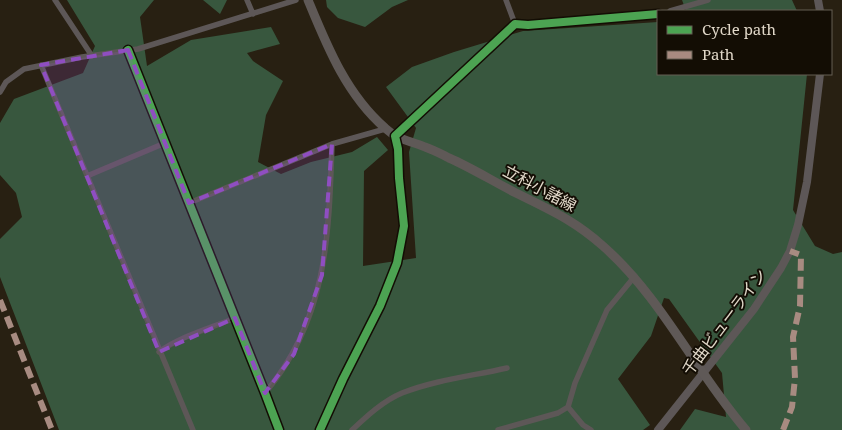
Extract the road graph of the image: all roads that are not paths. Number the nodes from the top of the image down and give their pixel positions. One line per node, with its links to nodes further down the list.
1 (56, 0): 12 (street)
2 (247, 0): 8 (street)
3 (296, 0): 8 (street)
4 (308, 0): 16 (main road, 立科小諸線)
5 (506, 0): 10 (street)
6 (708, 0): 7 (street)
7 (673, 10)
8 (253, 14): 11 (street)
9 (657, 14): 10 (street)
10 (515, 24): 17 (street)
11 (128, 50): 12 (street); 18 (street)
12 (92, 56): 13 (street)
13 (41, 65): 15 (street); 20 (street)
14 (820, 75): 26 (street, 千曲ビューライン)
15 (0, 92)
16 (385, 129): 17 (main road, 立科小諸線); 19 (street)
17 (395, 136): 22 (main road, 立科小諸線); 31 (street)
18 (165, 143): 20 (street); 21 (street)
19 (332, 144): 21 (street); 27 (street)
20 (87, 176): 24 (street)
21 (189, 203): 23 (street)
22 (634, 276): 26 (main road, 立科小諸線); 28 (street)
23 (235, 318): 24 (street); 27 (street)
24 (160, 352): 29 (street)
25 (506, 368): 32 (street)
26 (704, 372): 35 (street, 千曲ビューライン); 36 (main road, 立科小諸線)
27 (265, 393): 30 (street)
28 (568, 407): 33 (street); 34 (street)
29 (192, 430)
30 (279, 430)
31 (320, 430)
32 (352, 430)
33 (498, 430)
34 (590, 430)
35 (658, 430)
36 (746, 430)

